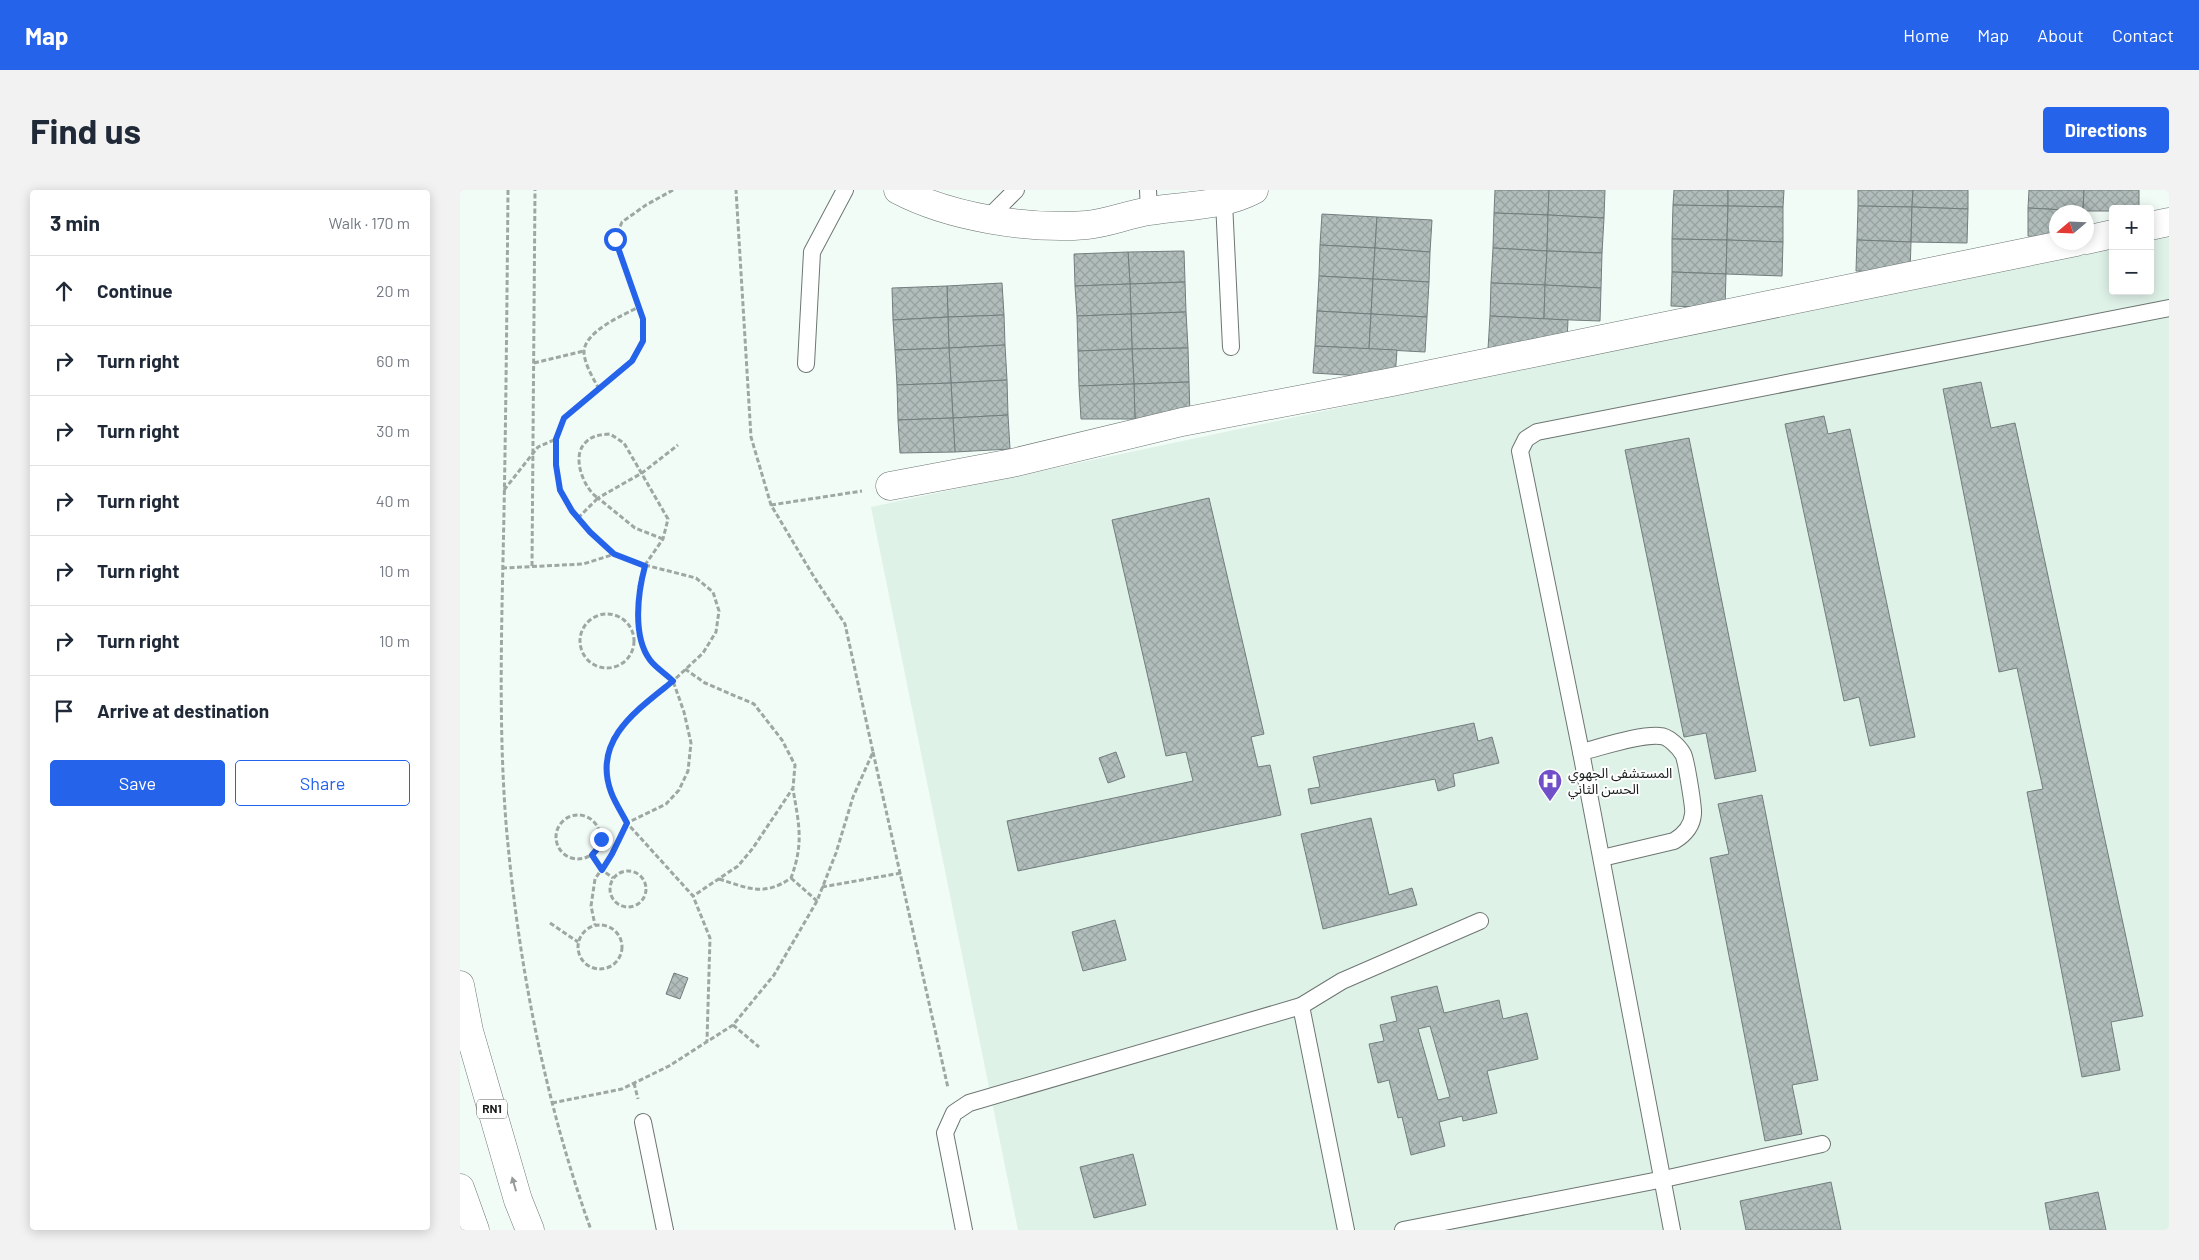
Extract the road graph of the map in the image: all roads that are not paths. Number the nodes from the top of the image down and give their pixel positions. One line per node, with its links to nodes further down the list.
1 (845, 190): 15 (lane)
2 (898, 190): 7 (main road)
3 (1016, 190): 7 (lane)
4 (1254, 190): 6 (main road)
5 (1149, 200): 6 (main road); 7 (main road)
6 (1224, 202): 14 (lane)
7 (986, 220)
8 (2169, 222): 9 (main road)
9 (2154, 225)
10 (2109, 235): 11 (main road)
11 (2094, 238)
12 (2049, 247): 16 (main road)
13 (2169, 308): 17 (lane)
14 (1231, 348)
15 (806, 364)
16 (890, 486)
17 (1581, 752): 18 (lane); 18 (lane)
18 (1602, 858): 24 (lane)
19 (1480, 921): 21 (lane)
20 (460, 985): 27 (main road, RN1, one-way to 20)
21 (1300, 1006): 29 (lane); 30 (lane)
22 (643, 1122): 28 (lane)
23 (1822, 1144): 24 (lane)
24 (1664, 1178): 31 (lane); 32 (lane)
25 (460, 1188): 26 (main road)
26 (475, 1230)
27 (530, 1230)
28 (665, 1230)
29 (964, 1230)
30 (1346, 1230)
31 (1403, 1230)
32 (1672, 1230)

